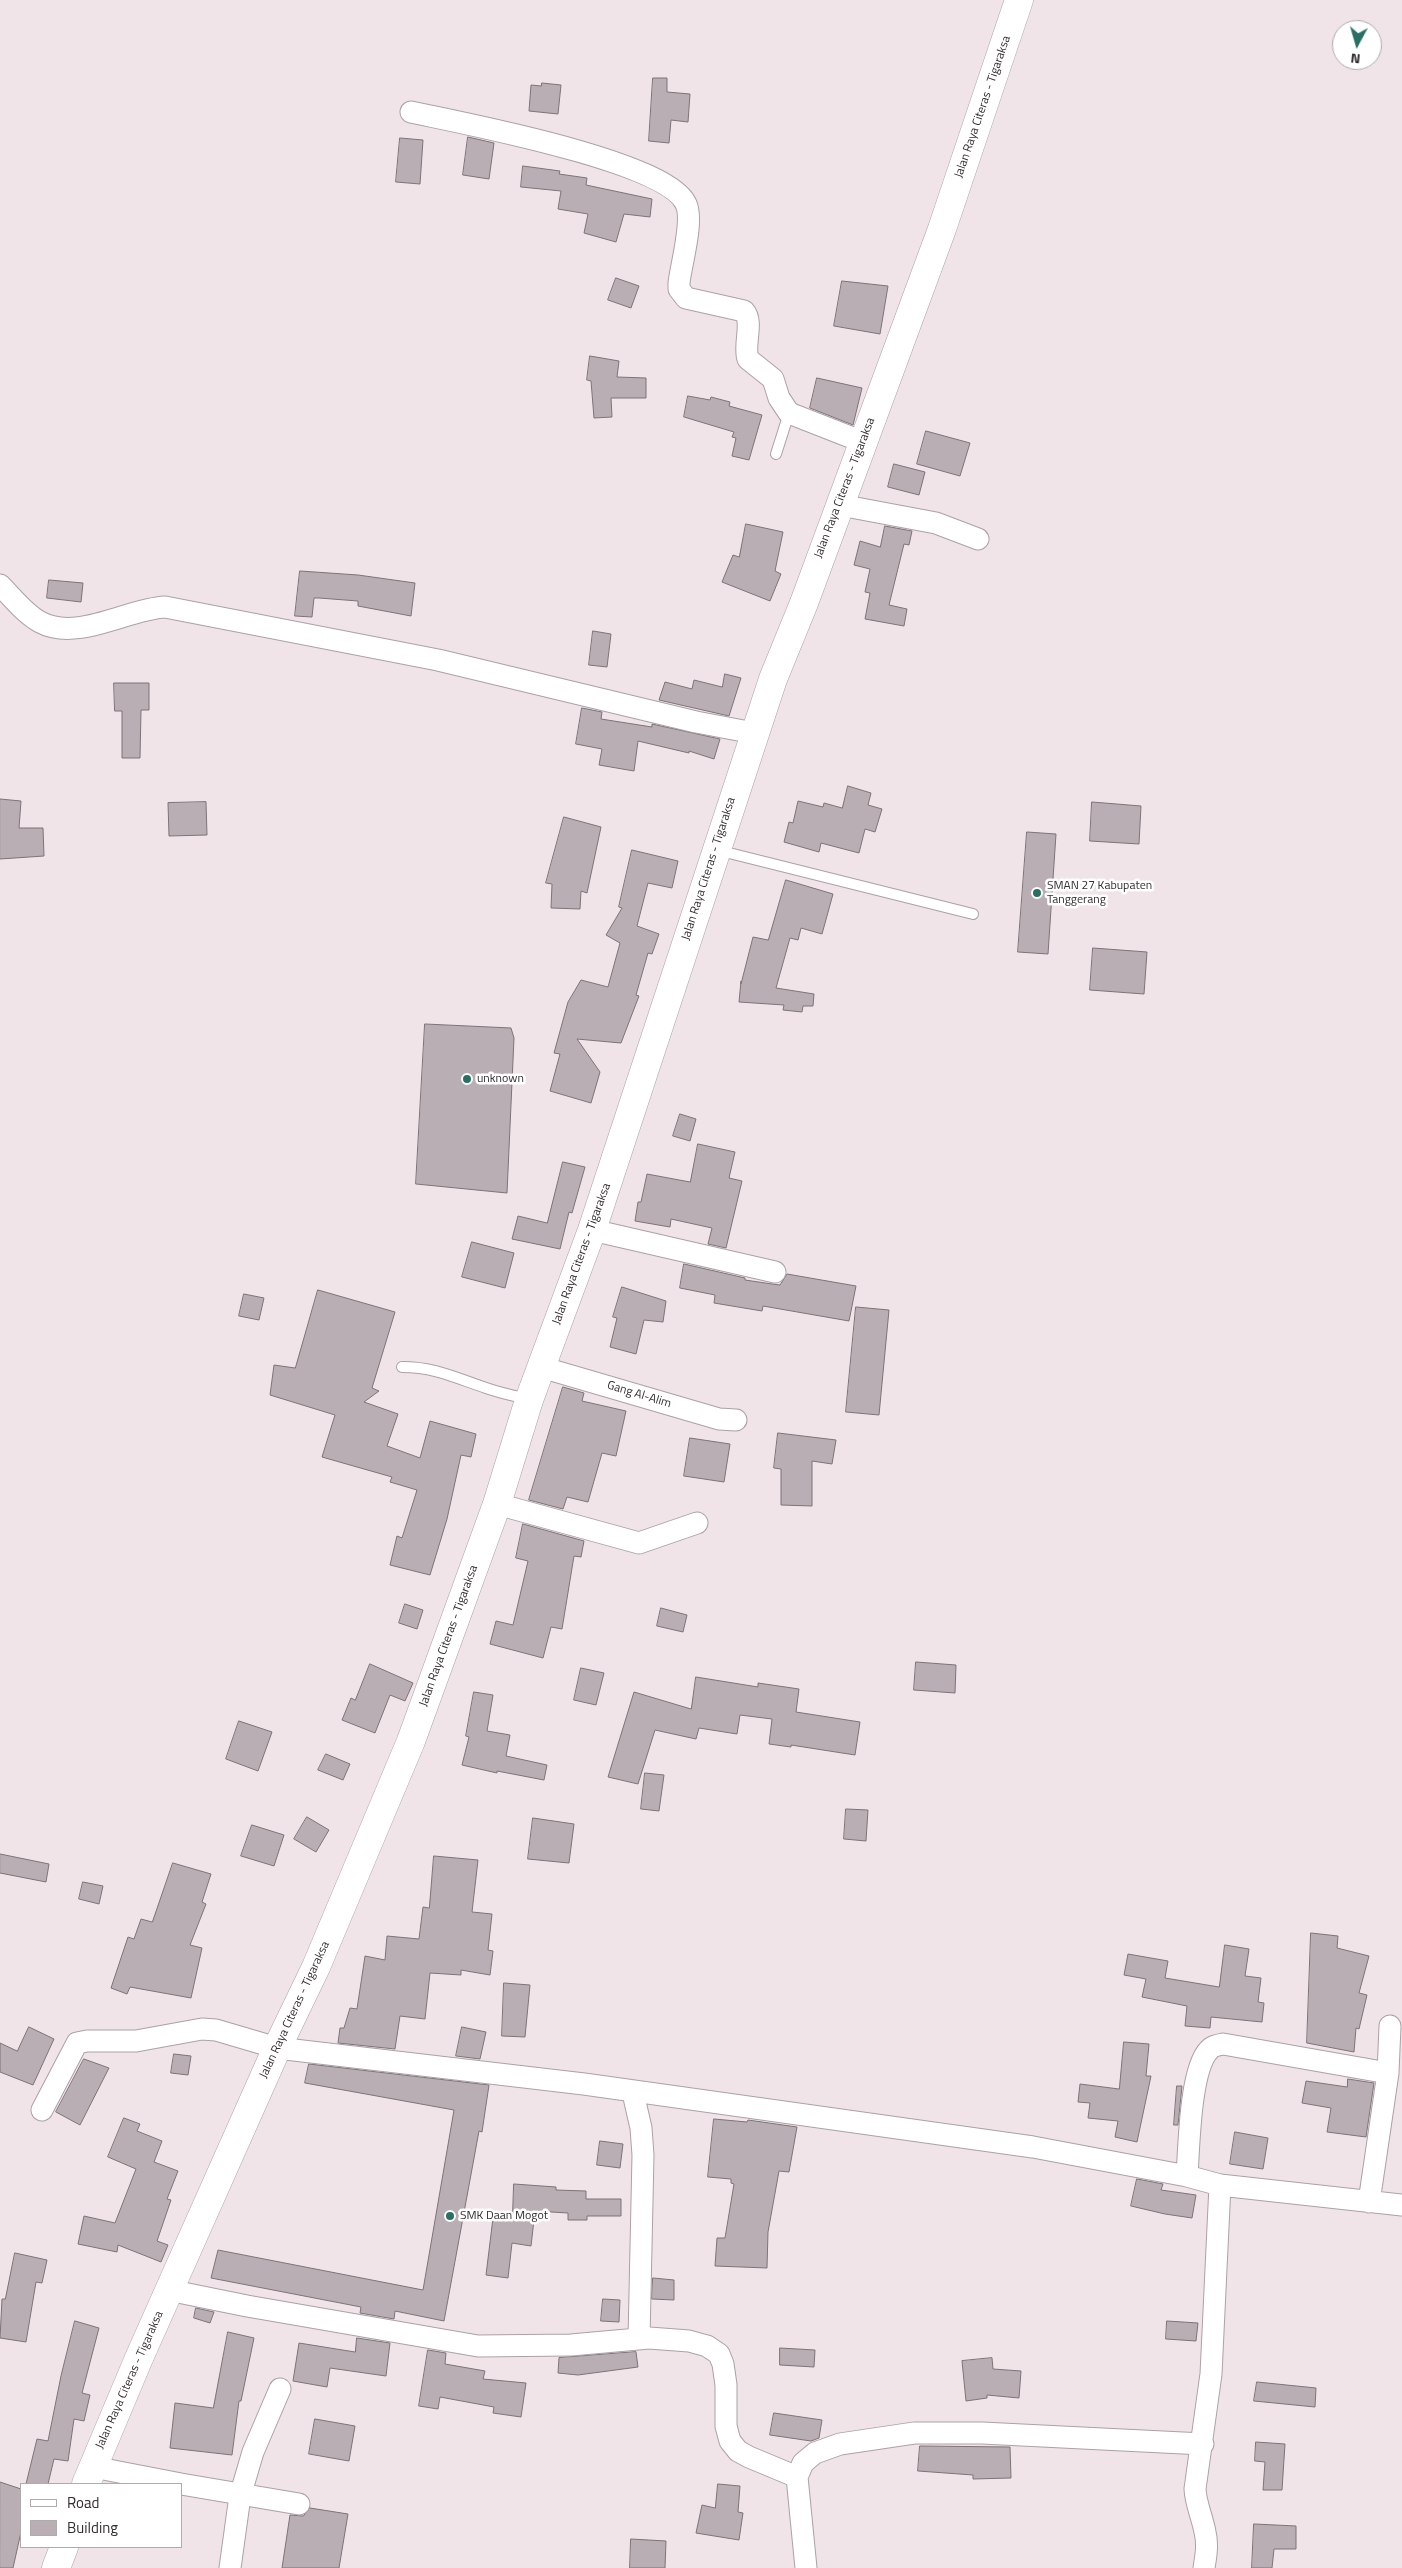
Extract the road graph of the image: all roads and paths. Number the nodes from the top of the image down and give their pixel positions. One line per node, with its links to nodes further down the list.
1 (1018, 0): 4 (main road, Jalan Raya Citeras - Tigaraksa)
2 (411, 112): 3 (street)
3 (789, 413): 4 (street); 5 (lane)
4 (863, 442): 6 (main road, Jalan Raya Citeras - Tigaraksa)
5 (776, 454)
6 (840, 504): 7 (street); 9 (main road, Jalan Raya Citeras - Tigaraksa)
7 (978, 538)
8 (0, 585): 9 (street)
9 (754, 733): 10 (main road, Jalan Raya Citeras - Tigaraksa)
10 (716, 850): 11 (lane); 12 (main road, Jalan Raya Citeras - Tigaraksa)
11 (973, 914)
12 (592, 1230): 13 (street); 15 (main road, Jalan Raya Citeras - Tigaraksa)
13 (775, 1272)
14 (402, 1366): 16 (lane)
15 (541, 1367): 16 (main road, Jalan Raya Citeras - Tigaraksa); 17 (street, Gang Al-Alim)
16 (529, 1400): 18 (main road, Jalan Raya Citeras - Tigaraksa)
17 (736, 1420)
18 (497, 1504): 19 (street); 21 (main road, Jalan Raya Citeras - Tigaraksa)
19 (698, 1523)
20 (1390, 2026): 22 (street)
21 (277, 2048): 23 (street); 24 (street); 29 (main road, Jalan Raya Citeras - Tigaraksa)
22 (1388, 2073): 25 (street); 27 (street)
23 (633, 2093): 25 (street); 30 (street)
24 (42, 2110)
25 (1187, 2176): 26 (street)
26 (1220, 2185): 27 (street); 32 (street)
27 (1369, 2202): 28 (street)
28 (1402, 2205)
29 (171, 2288): 30 (street); 33 (main road, Jalan Raya Citeras - Tigaraksa)
30 (639, 2339): 34 (street)
31 (280, 2389): 37 (street)
32 (1203, 2444): 34 (street); 43 (street)
33 (90, 2476): 35 (street)
34 (797, 2478): 42 (street)
35 (170, 2483)
36 (182, 2484): 37 (street)
37 (240, 2496): 38 (street); 41 (street)
38 (299, 2504)
39 (64, 2548): 40 (main road)
40 (56, 2568)
41 (230, 2568)
42 (806, 2568)
43 (1204, 2568)

